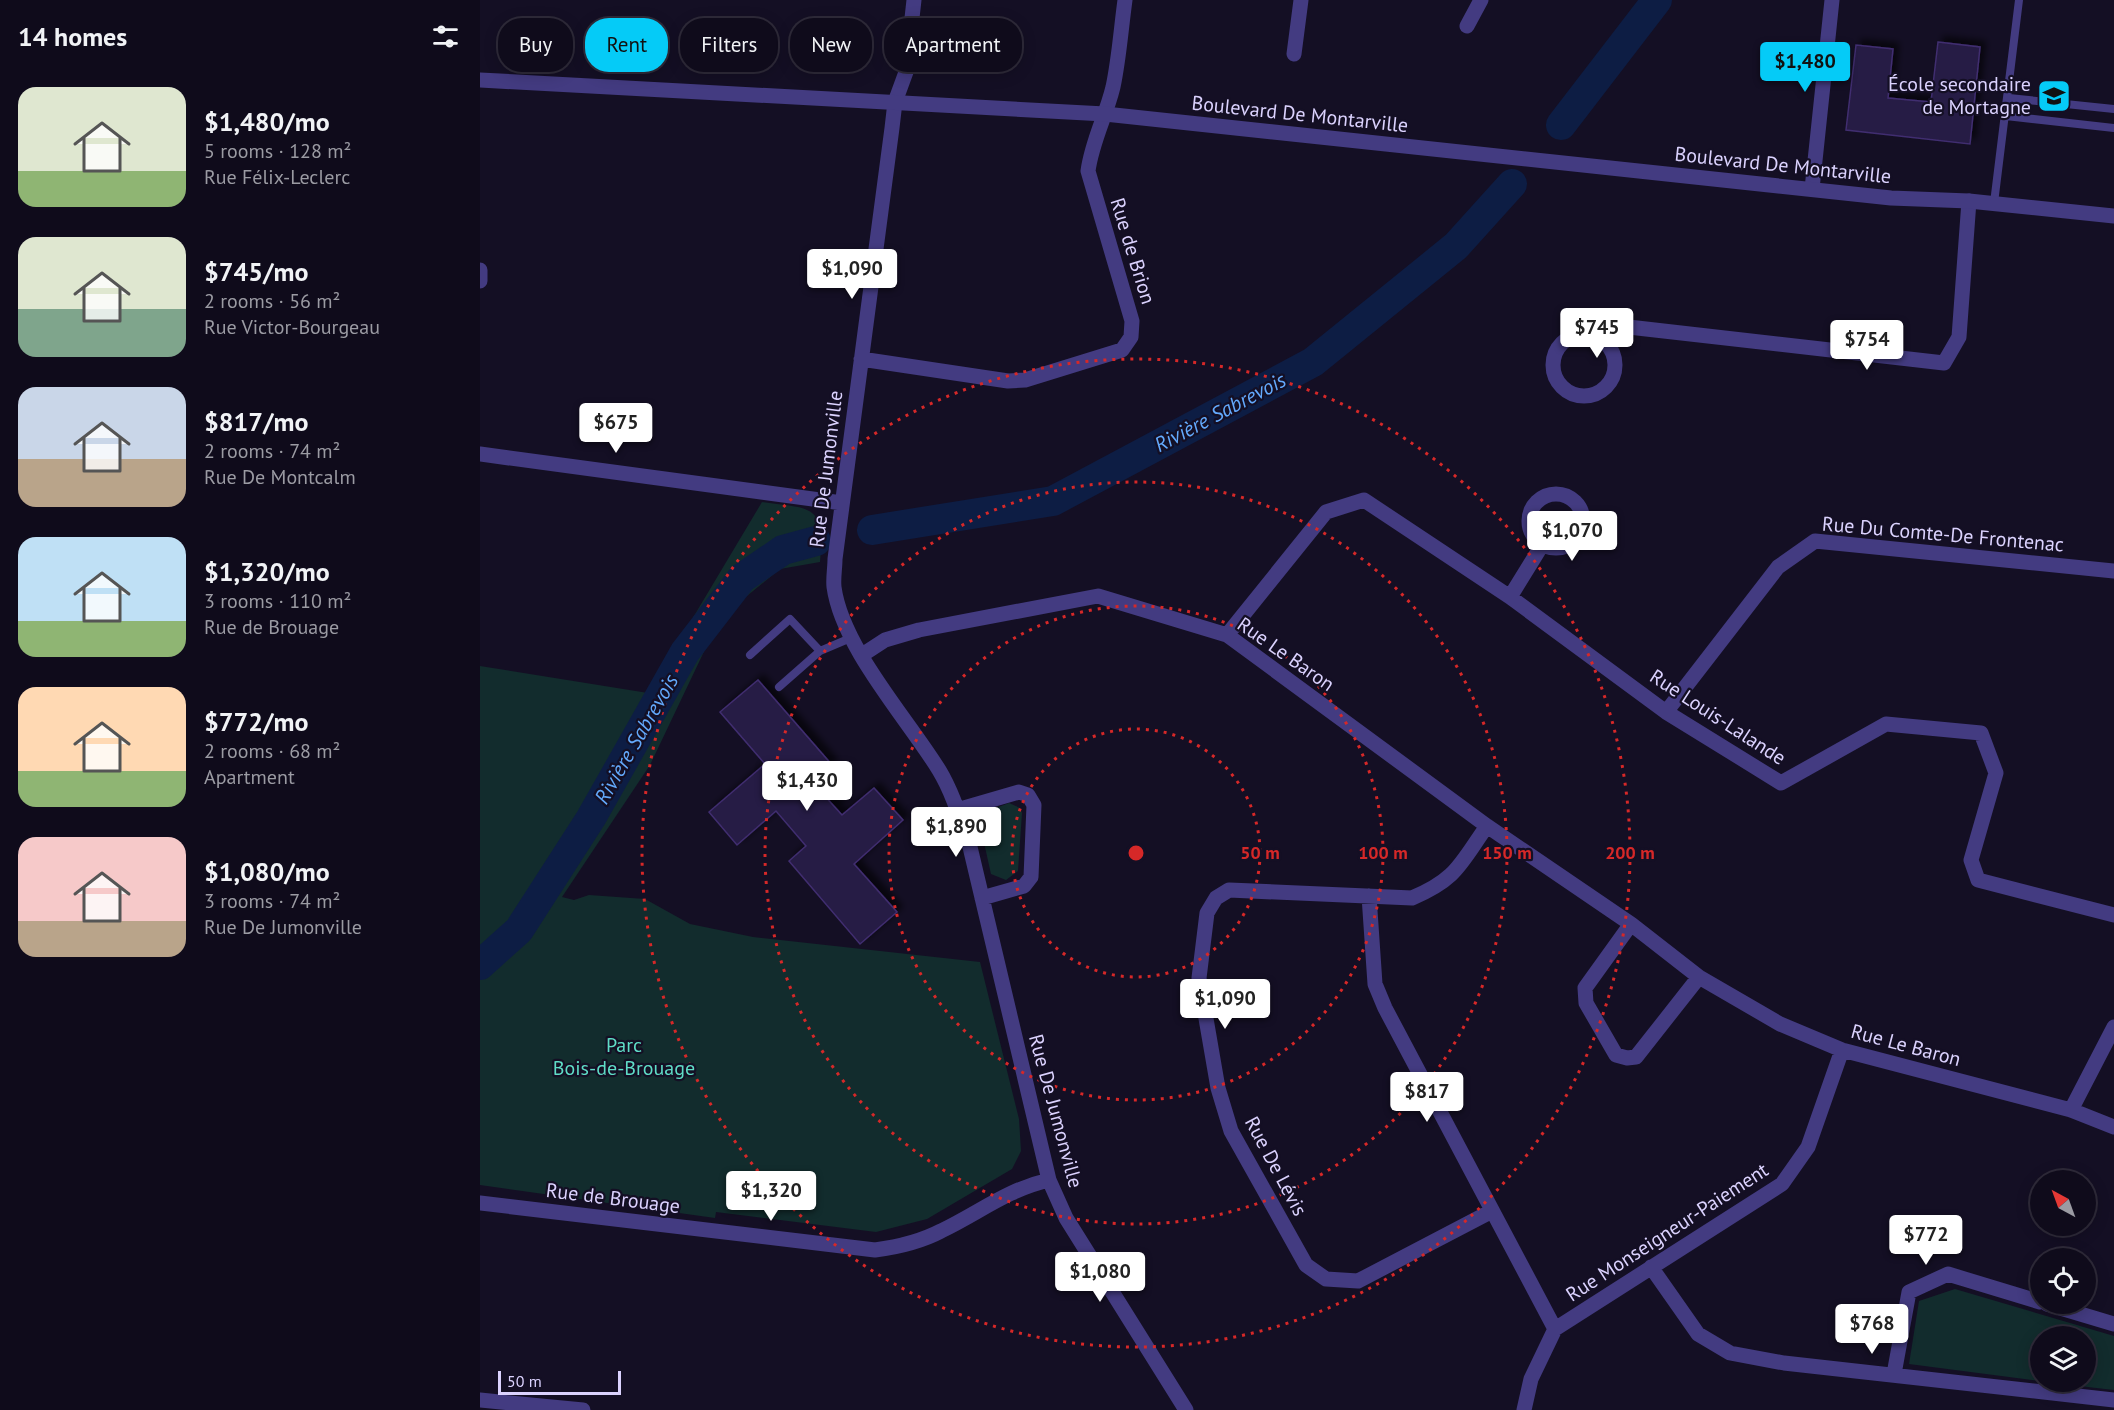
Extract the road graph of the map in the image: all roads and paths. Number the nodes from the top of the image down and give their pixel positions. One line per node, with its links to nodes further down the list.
1 (914, 0): 11 (street, Rue De Jumonville)
2 (1125, 0): 13 (street)
3 (1301, 0): 8 (street)
4 (1481, 0): 7 (street)
5 (1832, 0): 16 (street)
6 (2019, 0): 10 (lane)
7 (1467, 26)
8 (1294, 54)
9 (480, 80): 11 (street, Boulevard De Montarville)
10 (2009, 98): 12 (lane); 14 (lane)
11 (895, 102): 13 (street, Boulevard De Montarville); 23 (street, Rue De Jumonville)
12 (2114, 109)
13 (1105, 114): 16 (street, Boulevard De Montarville); 23 (street, Rue de Brion)
14 (2006, 116): 15 (lane); 18 (lane)
15 (2114, 128)
16 (1812, 189): 17 (street, Boulevard De Montarville)
17 (1969, 201): 18 (street, Boulevard De Montarville); 22 (street)
18 (1994, 203): 19 (street, Boulevard De Montarville)
19 (2114, 216)
20 (480, 270): 21 (street)
21 (480, 281)
22 (1593, 335): 22 (street)
23 (861, 359): 25 (street, Rue De Jumonville)
24 (480, 454): 25 (street)
25 (842, 503): 30 (street, Rue De Jumonville)
26 (1542, 545): 28 (street)
27 (2114, 571): 35 (street, Rue Du Comte-De Frontenac)
28 (1510, 597): 29 (street, Rue Louis-Lalande); 35 (street, Rue Louis-Lalande)
29 (1227, 635): 33 (street, Rue Le Baron); 37 (street, Rue Le Baron)
30 (853, 638): 31 (lane); 33 (street, Rue De Jumonville)
31 (820, 651): 32 (lane); 34 (lane)
32 (750, 655)
33 (862, 655): 36 (street, Rue De Jumonville)
34 (779, 687)
35 (1666, 711): 40 (street, Rue Louis-Lalande)
36 (957, 810): 39 (street, Rue De Jumonville); 39 (street)
37 (1487, 826): 38 (street, Rue De Lévis); 41 (street, Rue Le Baron)
38 (1369, 896): 49 (street); 49 (street, Rue De Lévis)
39 (982, 898): 47 (street, Rue De Jumonville)
40 (2114, 915)
41 (1631, 924): 42 (street, Rue Le Baron); 42 (street)
42 (1699, 977): 44 (street, Rue Le Baron)
43 (2114, 1027): 45 (street)
44 (1842, 1050): 45 (street, Rue Le Baron); 50 (street, Rue Monseigneur-Paiement)
45 (2071, 1110): 46 (street, Rue Le Baron)
46 (2114, 1127)
47 (1049, 1180): 48 (street, Rue de Brouage); 59 (street, Rue De Jumonville)
48 (480, 1203)
49 (1492, 1211): 54 (street)
50 (1651, 1267): 54 (street, Rue Monseigneur-Paiement); 55 (street)
51 (2030, 1299): 55 (street)
52 (2080, 1314): 53 (street)
53 (2114, 1324)
54 (1555, 1329): 61 (street)
55 (1894, 1374): 57 (street)
56 (480, 1400): 58 (street)
57 (2114, 1400)
58 (566, 1409): 60 (street)
59 (1183, 1409)
60 (583, 1410)
61 (1524, 1410)

